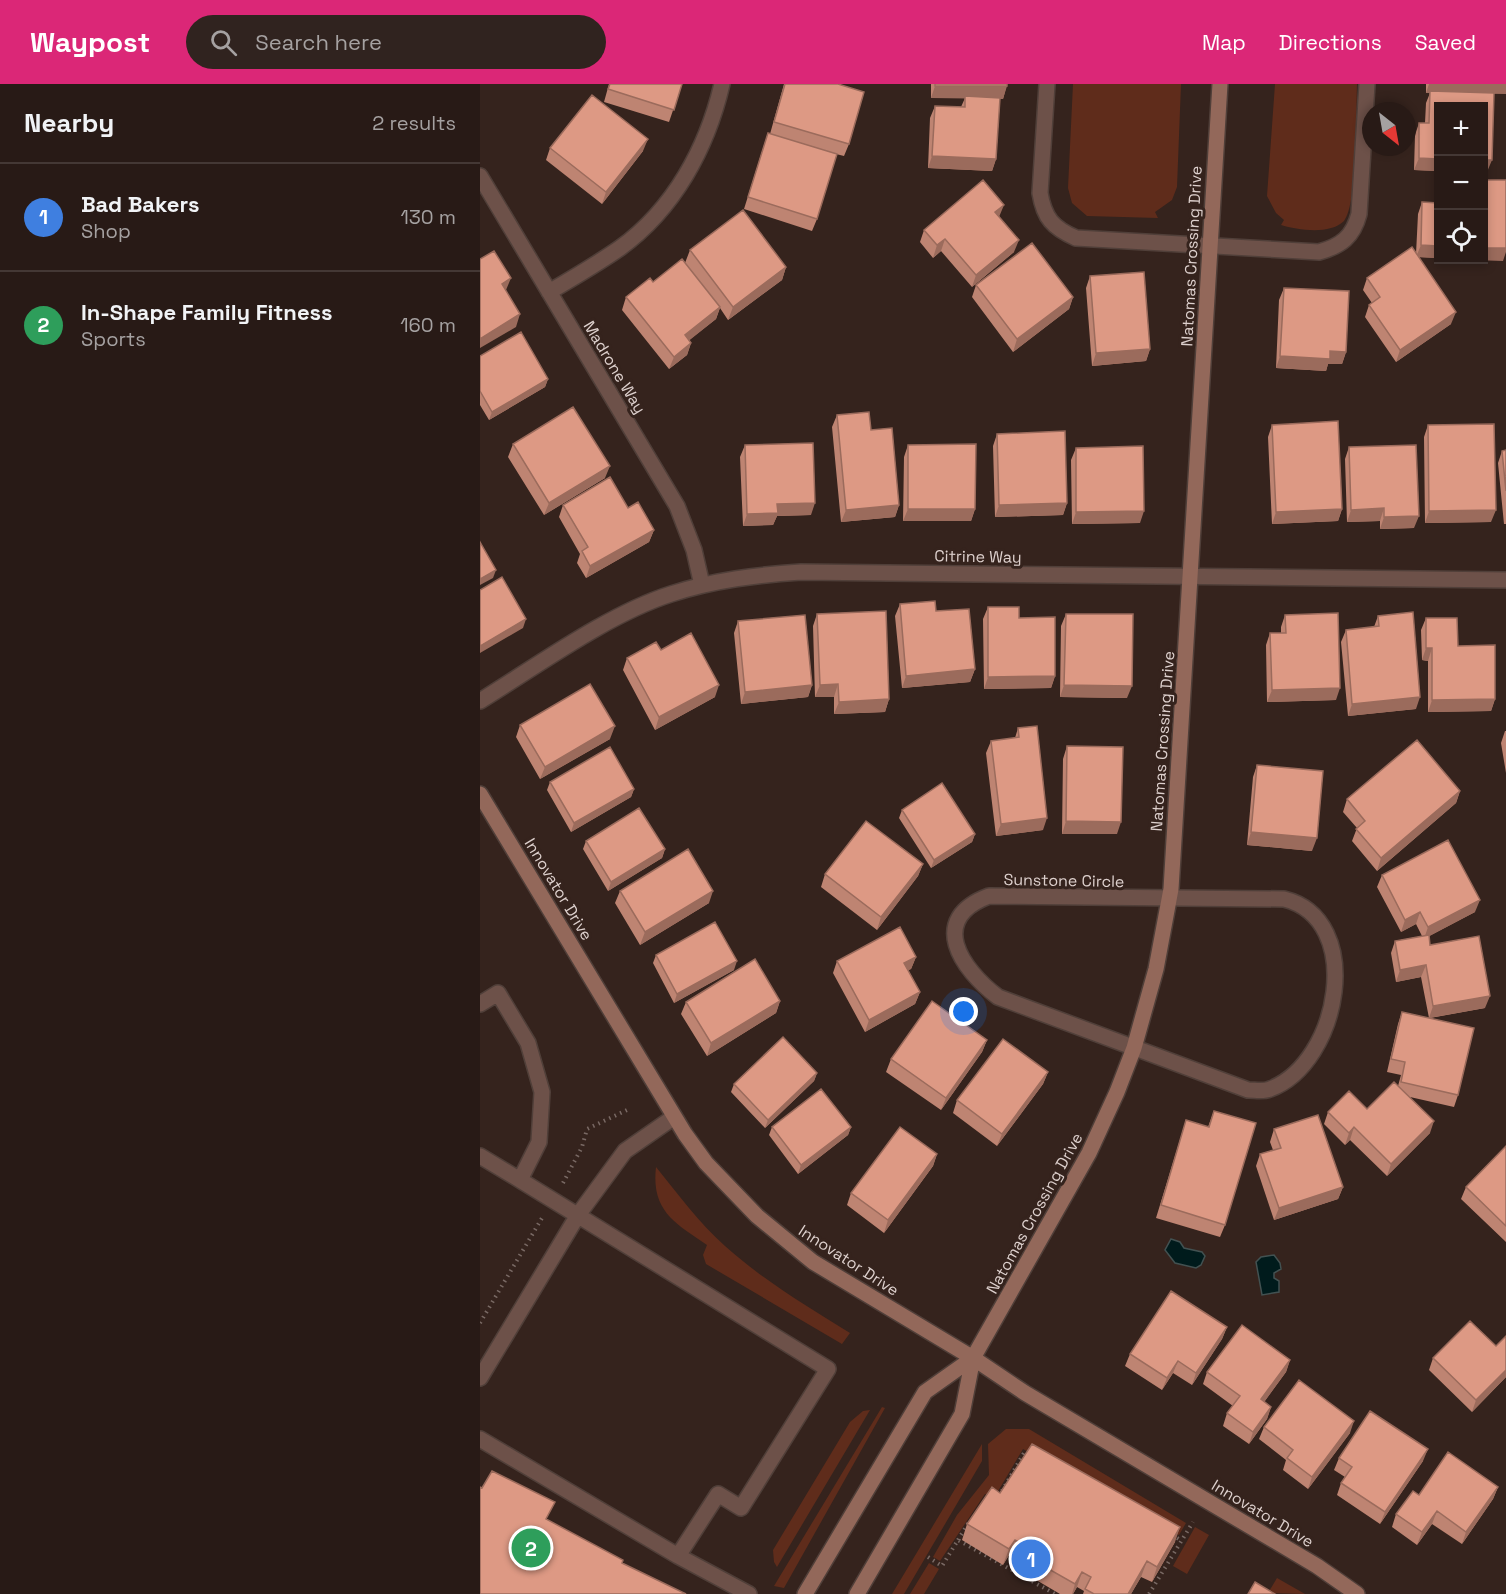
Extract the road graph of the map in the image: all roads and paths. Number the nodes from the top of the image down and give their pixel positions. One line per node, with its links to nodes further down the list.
1 (722, 84): 7 (street)
2 (1047, 84): 6 (street)
3 (1220, 84): 6 (street, Natomas Crossing Drive)
4 (1367, 84): 6 (street)
5 (480, 176): 7 (street, Madrone Way)
6 (1210, 246): 8 (street, Natomas Crossing Drive)
7 (549, 292): 10 (street, Madrone Way)
8 (1191, 576): 9 (street, Citrine Way); 10 (street, Citrine Way); 13 (street, Natomas Crossing Drive)
9 (1506, 580)
10 (702, 585): 11 (street, Citrine Way)
11 (480, 701)
12 (480, 794): 16 (street, Innovator Drive)
13 (1167, 899): 15 (street, Natomas Crossing Drive); 15 (street, Sunstone Circle); 15 (street)
14 (480, 1004): 18 (street)
15 (1134, 1048): 20 (street, Natomas Crossing Drive)
16 (674, 1117): 19 (street); 20 (street, Innovator Drive)
17 (480, 1156): 18 (street)
18 (520, 1180): 19 (street)
19 (578, 1215): 21 (street); 30 (street)
20 (973, 1358): 33 (street, Natomas Crossing Drive); 34 (street, Natomas Crossing Drive); 37 (street, Innovator Drive)
21 (480, 1378)
22 (480, 1439): 30 (street)
23 (1034, 1458): 24 (path)
24 (1000, 1493)
25 (975, 1514): 28 (path)
26 (1193, 1522): 29 (path)
27 (1162, 1530): 29 (path)
28 (958, 1540): 31 (path); 35 (path)
29 (1182, 1541): 36 (path)
30 (678, 1556): 32 (street)
31 (928, 1557)
32 (749, 1594)
33 (805, 1594)
34 (857, 1594)
35 (1055, 1594)
36 (1149, 1594)
37 (1357, 1594)

